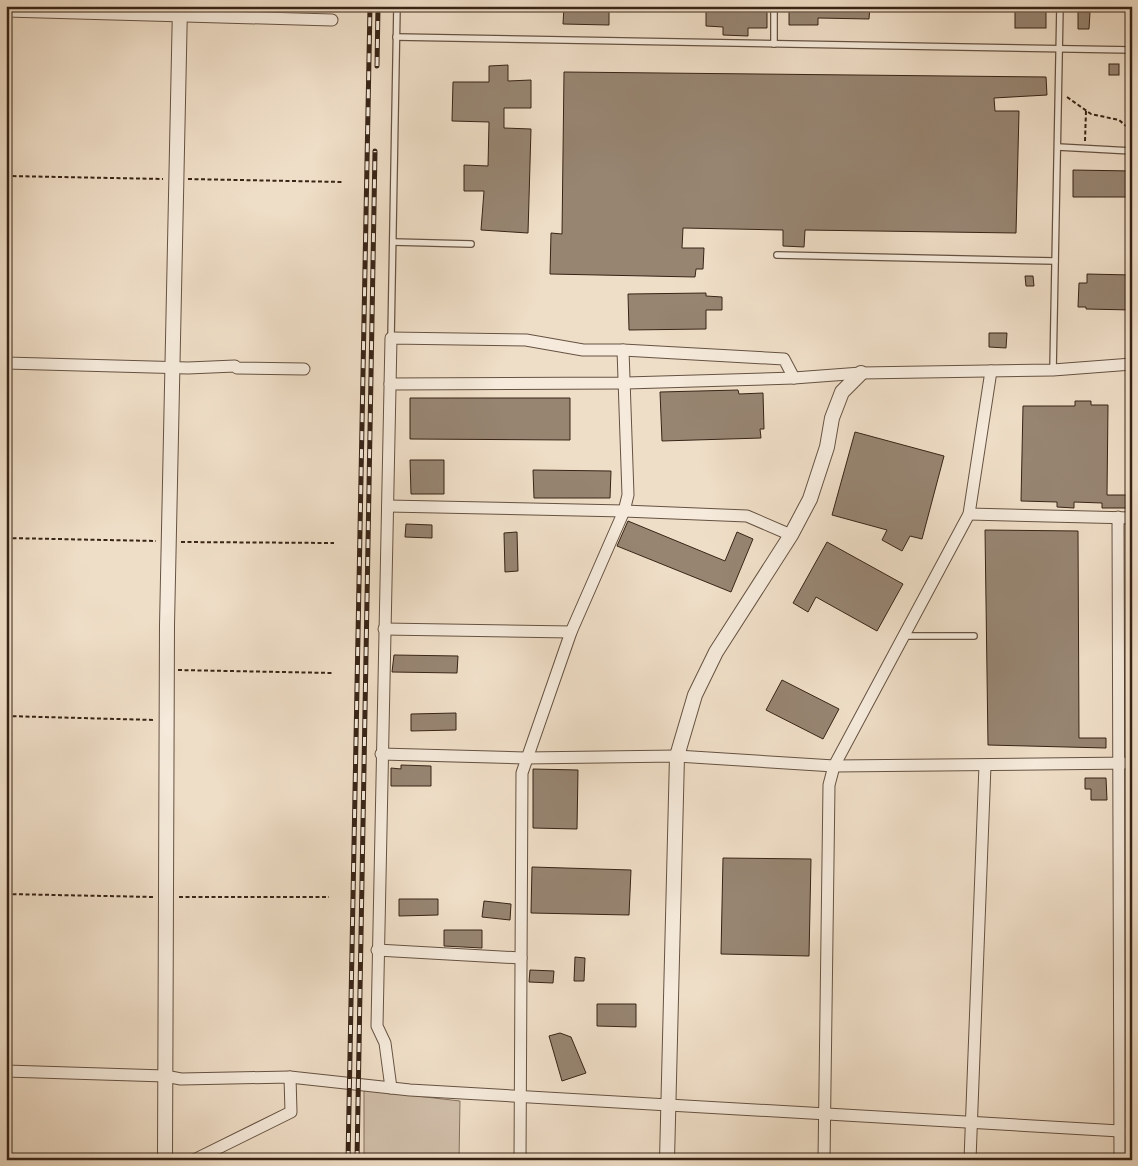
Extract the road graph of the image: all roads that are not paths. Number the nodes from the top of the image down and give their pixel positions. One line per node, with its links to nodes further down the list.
1 (397, 6): 7 (lane)
2 (774, 6): 8 (lane)
3 (1060, 6): 9 (lane)
4 (6, 11): 5 (street)
5 (180, 11): 6 (street); 21 (street)
6 (332, 20)
7 (396, 37): 8 (lane); 13 (lane)
8 (774, 44): 9 (lane)
9 (1060, 49): 10 (lane); 11 (lane)
10 (1132, 50)
11 (1058, 147): 12 (lane); 16 (lane)
12 (1132, 151)
13 (393, 242): 14 (lane); 17 (lane)
14 (472, 244)
15 (777, 255): 16 (lane)
16 (1055, 261): 23 (lane)
17 (391, 338): 18 (street); 28 (street)
18 (623, 350): 26 (street); 27 (street)
19 (6, 363): 21 (street)
20 (1132, 364): 23 (street)
21 (172, 367): 22 (street); 49 (street)
22 (304, 368)
23 (1053, 370): 24 (street)
24 (991, 371): 25 (street); 31 (street)
25 (861, 373): 26 (street); 34 (street)
26 (794, 378): 27 (street)
27 (626, 383): 28 (street); 30 (street)
28 (390, 384): 29 (street)
29 (388, 506): 30 (street); 35 (street)
30 (624, 511): 34 (street); 36 (street)
31 (970, 514): 32 (street); 37 (street)
32 (1118, 517): 33 (street); 43 (street)
33 (1132, 518)
34 (791, 535): 40 (street)
35 (384, 629): 36 (street); 39 (street)
36 (571, 632): 41 (street)
37 (904, 636): 38 (lane); 45 (street)
38 (974, 636)
39 (381, 754): 41 (street); 46 (street)
40 (677, 756): 41 (street); 45 (street); 53 (street)
41 (525, 758): 47 (street)
42 (1132, 763): 43 (street)
43 (1118, 764): 44 (street); 56 (street)
44 (985, 765): 45 (street); 55 (street)
45 (834, 766): 54 (street)
46 (377, 950): 47 (street); 51 (street)
47 (521, 958): 52 (street)
48 (6, 1072): 49 (street)
49 (165, 1076): 50 (street); 58 (street)
50 (290, 1077): 51 (street); 59 (street)
51 (392, 1088): 52 (street)
52 (520, 1096): 53 (street); 60 (street)
53 (667, 1103): 54 (street); 61 (street)
54 (824, 1115): 55 (street); 62 (street)
55 (970, 1122): 56 (street); 63 (street)
56 (1120, 1131): 57 (street)
57 (1126, 1144): 64 (street)
58 (165, 1160)
59 (194, 1160)
60 (520, 1160)
61 (666, 1160)
62 (824, 1160)
63 (970, 1160)
64 (1120, 1160)

